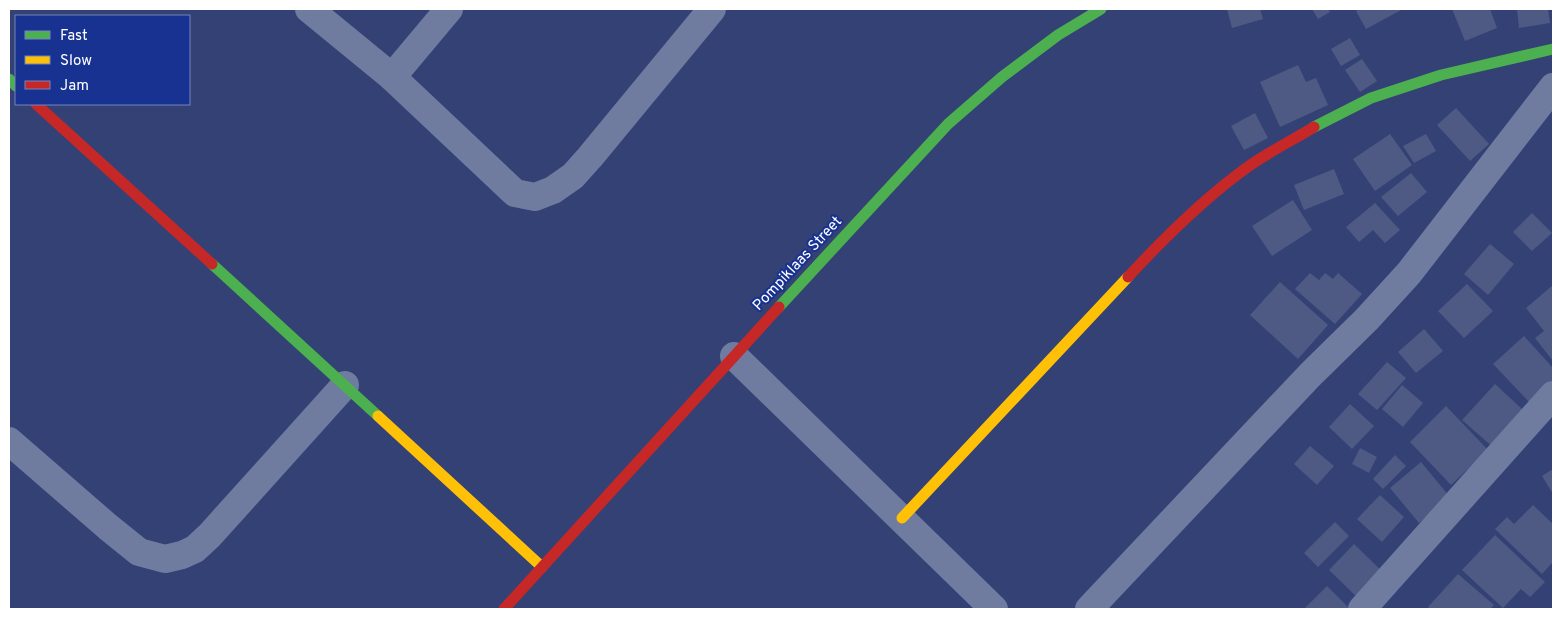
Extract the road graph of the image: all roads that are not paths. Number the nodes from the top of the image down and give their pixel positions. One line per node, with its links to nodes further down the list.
1 (309, 9): 6 (street)
2 (449, 9): 6 (street)
3 (712, 9): 6 (street)
4 (1101, 9): 9 (street, Pompiklaas Street)
5 (1553, 49): 13 (street)
6 (392, 77)
7 (1553, 87): 17 (street)
8 (37, 105): 10 (street)
9 (734, 356): 13 (street); 14 (street, Pompiklaas Street)
10 (345, 385): 12 (street); 14 (street)
11 (1553, 395): 18 (street)
12 (9, 441)
13 (902, 518): 16 (street)
14 (542, 567): 15 (street, Pompiklaas Street)
15 (504, 609)
16 (994, 609)
17 (1089, 609)
18 (1362, 609)

